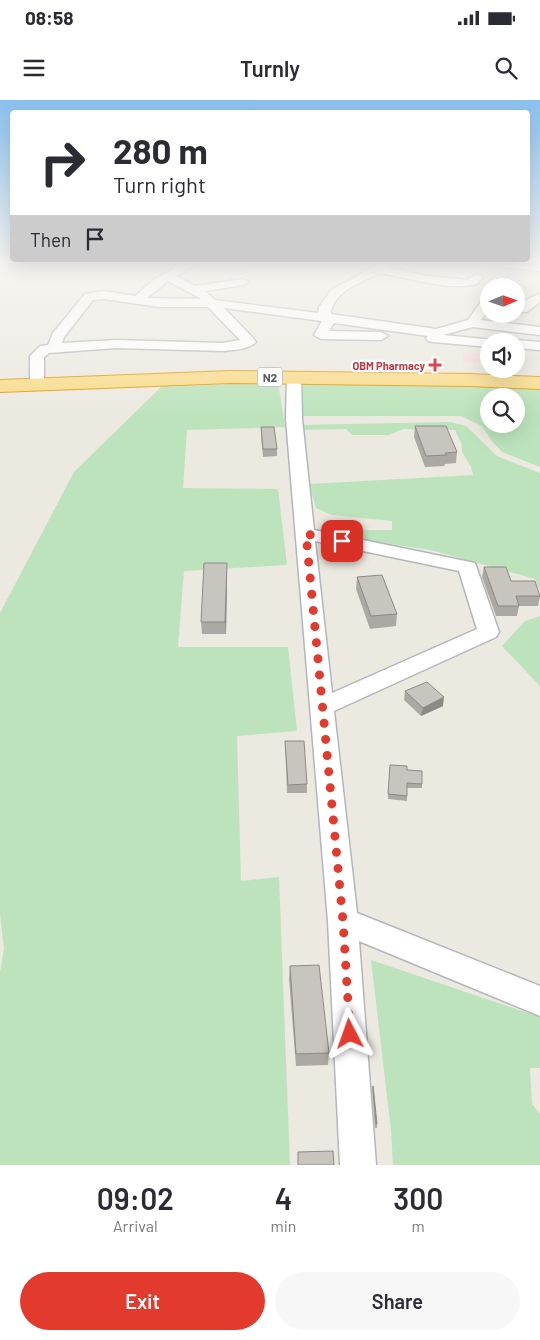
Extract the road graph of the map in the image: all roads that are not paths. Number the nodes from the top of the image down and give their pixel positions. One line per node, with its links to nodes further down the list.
1 (76, 314): 14 (street)
2 (222, 314): 14 (street)
3 (300, 314): 6 (street)
4 (326, 314): 6 (street)
5 (479, 314): 7 (street)
6 (327, 317): 9 (street); 9 (street)
7 (473, 323): 8 (street); 10 (street)
8 (540, 331)
9 (409, 333): 10 (street)
10 (435, 335): 11 (street)
11 (480, 342)
12 (525, 345): 13 (street)
13 (540, 346)
14 (52, 348): 17 (street)
15 (294, 377): 16 (highway, N2); 17 (highway, N2); 19 (street)
16 (540, 383)
17 (37, 384): 18 (highway, N2)
18 (0, 386)
19 (306, 534): 20 (street); 20 (street)
20 (322, 707): 21 (street)
21 (343, 921): 22 (street); 23 (street)
22 (540, 1001)
23 (358, 1165)

